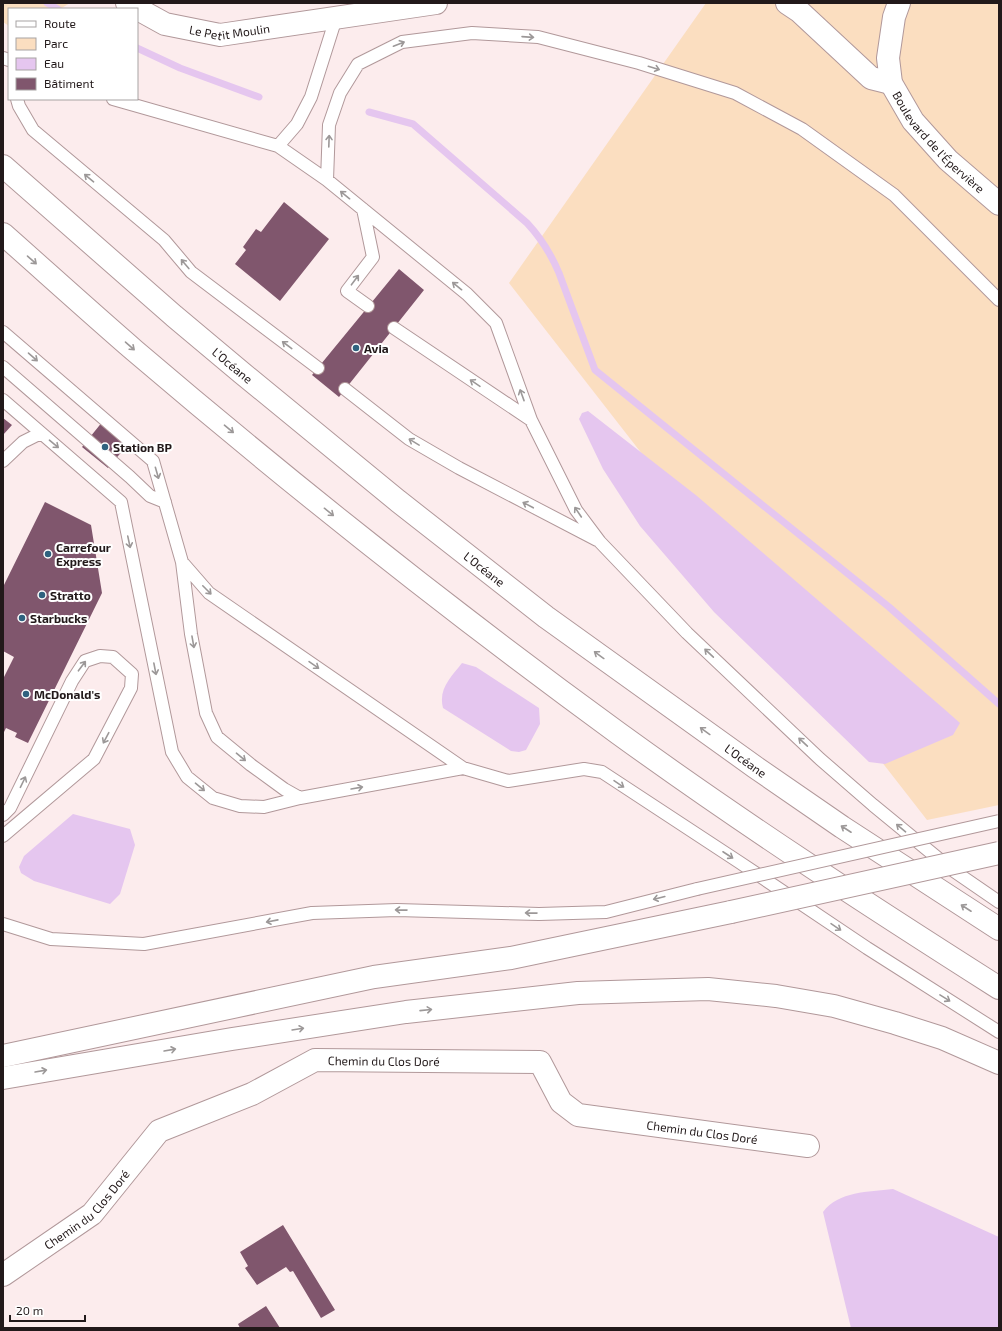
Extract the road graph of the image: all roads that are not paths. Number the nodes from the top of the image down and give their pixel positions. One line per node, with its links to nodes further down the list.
1 (127, 3): 5 (main road, Le Petit Moulin)
2 (436, 3): 7 (main road, Le Petit Moulin)
3 (787, 3): 8 (main road)
4 (899, 3): 8 (main road, Boulevard de l'Épervière)
5 (136, 8)
6 (138, 9): 7 (main road, Le Petit Moulin)
7 (336, 18): 11 (lane)
8 (891, 83): 14 (main road, Boulevard de l'Épervière)
9 (17, 100): 22 (lane, one-way to 9)
10 (117, 100): 11 (lane)
11 (278, 146): 13 (lane)
12 (3, 166): 39 (main road, L’Océane, one-way to 12)
13 (327, 180): 15 (lane, one-way to 13); 17 (lane, one-way to 17)
14 (999, 204)
15 (363, 209): 18 (lane, one-way to 15); 25 (lane, one-way to 15)
16 (3, 234): 40 (main road, one-way to 40)
17 (999, 300)
18 (368, 306)
19 (394, 328): 25 (lane, one-way to 19)
20 (3, 332): 28 (lane, one-way to 28)
21 (3, 367): 28 (lane)
22 (318, 368)
23 (344, 389): 29 (lane, one-way to 23)
24 (3, 400): 26 (lane)
25 (531, 420): 29 (lane, one-way to 25)
26 (41, 433): 27 (lane); 32 (lane, one-way to 32)
27 (3, 462)
28 (165, 502): 30 (lane)
29 (600, 542): 37 (lane, one-way to 29)
30 (182, 562): 31 (lane, one-way to 31); 32 (lane, one-way to 32)
31 (463, 768): 32 (lane, one-way to 31); 41 (lane, one-way to 41)
32 (300, 798)
33 (5, 811): 35 (lane, one-way to 35)
34 (999, 821): 38 (lane, one-way to 38, bridge)
35 (3, 836)
36 (999, 853): 42 (main road, bridge)
37 (999, 902)
38 (3, 924)
39 (999, 929)
40 (999, 988)
41 (999, 1032)
42 (3, 1056)
43 (999, 1063): 44 (main road, one-way to 43)
44 (3, 1078)
45 (808, 1146): 46 (main road, Chemin du Clos Doré)
46 (3, 1275)

